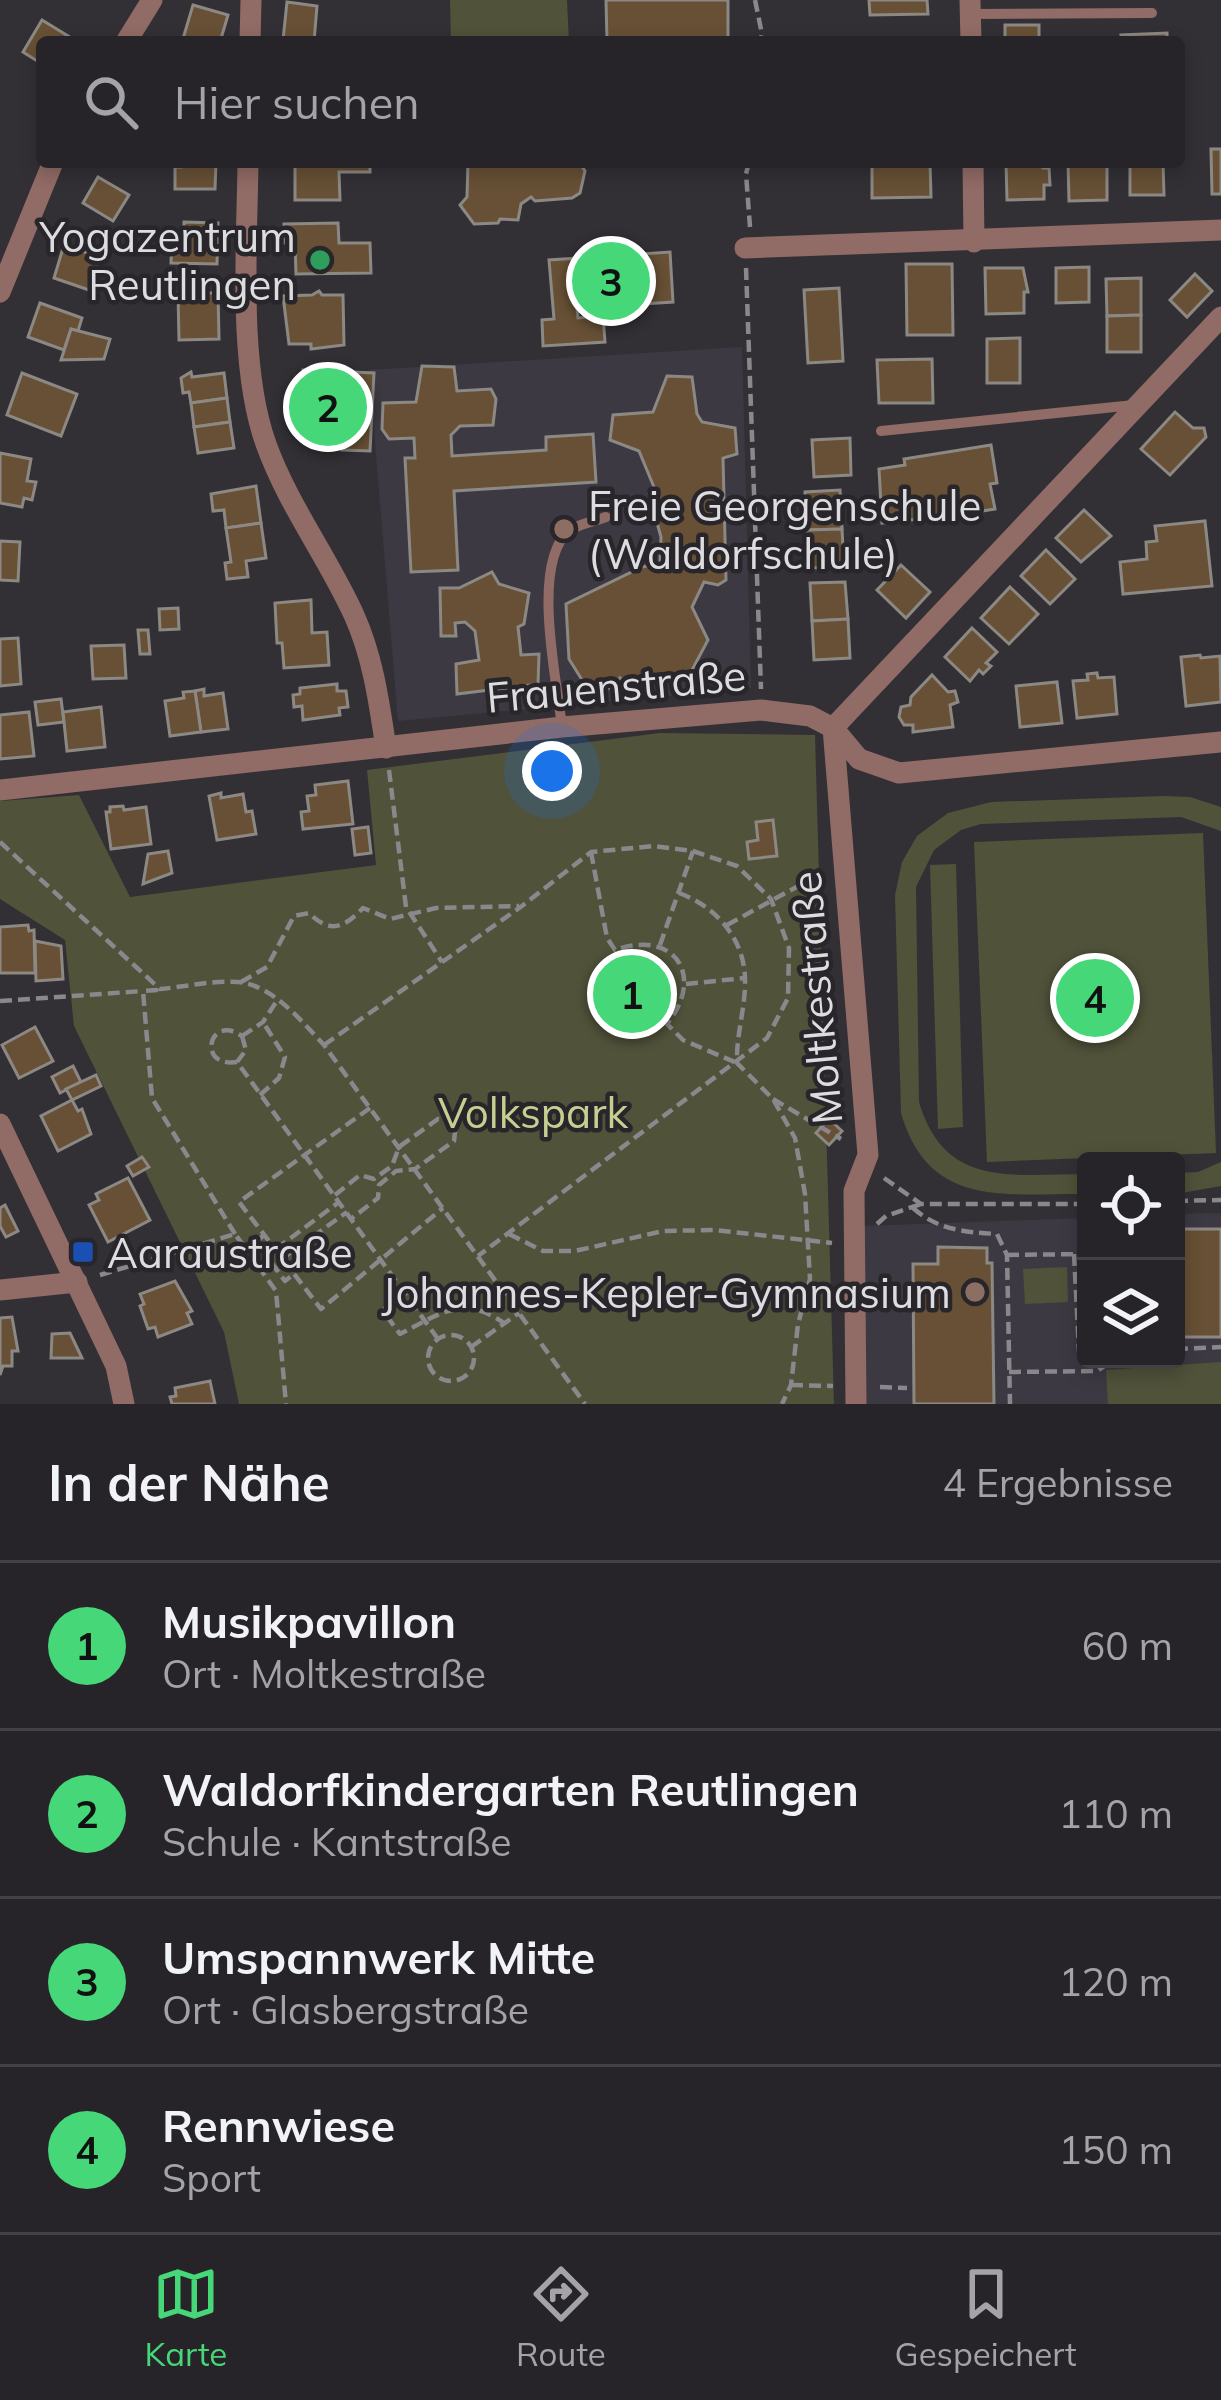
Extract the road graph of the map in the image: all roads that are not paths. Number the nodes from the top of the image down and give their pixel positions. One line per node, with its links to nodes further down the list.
1 (152, 0): 5 (street)
2 (251, 0): 6 (street)
3 (970, 7): 4 (lane)
4 (1152, 13)
5 (130, 36)
6 (250, 36)
7 (51, 168): 13 (street)
8 (248, 168): 21 (street)
9 (973, 168): 11 (street)
10 (1221, 230): 11 (street)
11 (974, 242): 12 (street)
12 (746, 248)
13 (0, 292)
14 (1221, 317): 15 (street)
15 (1137, 405): 16 (lane); 19 (street)
16 (880, 431)
17 (606, 518): 18 (lane)
18 (562, 727): 19 (street, Frauenstraße); 21 (street, Frauenstraße)
19 (833, 728): 20 (street, Frauenstraße); 27 (street, Moltkestraße)
20 (1221, 742)
21 (386, 748): 22 (street, Frauenstraße)
22 (0, 790)
23 (0, 1124): 24 (street)
24 (76, 1282): 25 (street); 26 (street)
25 (0, 1290)
26 (124, 1404)
27 (856, 1404)

